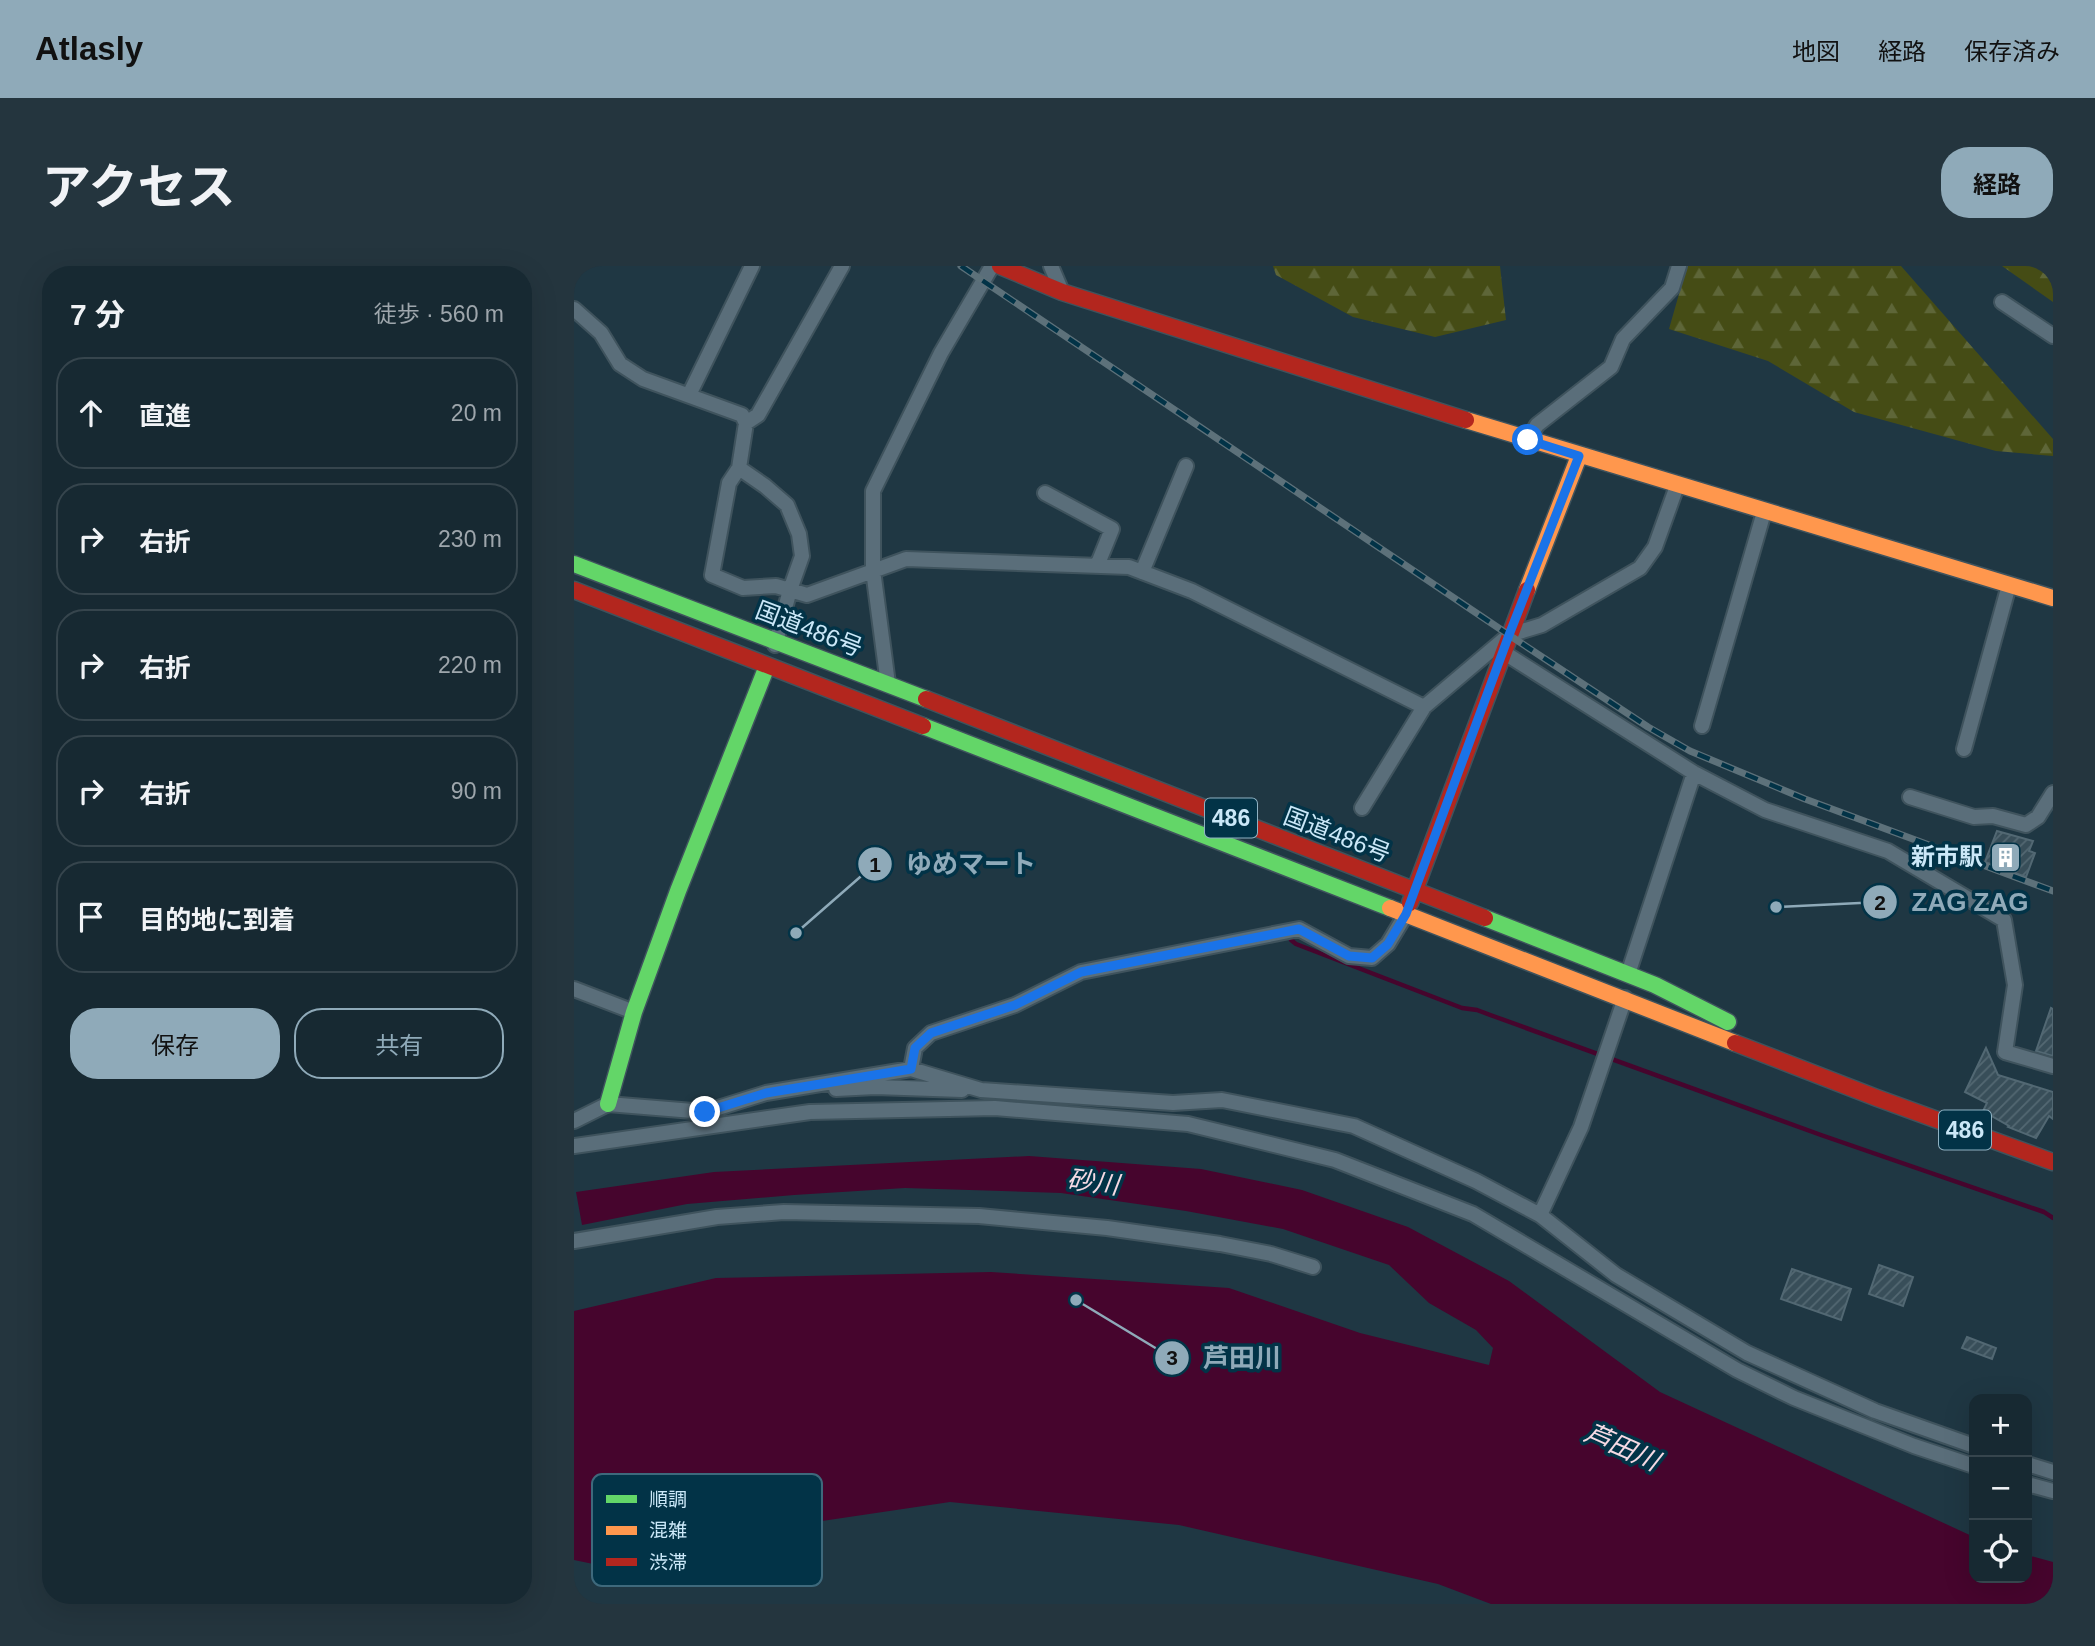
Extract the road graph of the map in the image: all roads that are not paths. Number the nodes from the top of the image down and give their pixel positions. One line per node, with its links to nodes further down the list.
1 (752, 266): 11 (street)
2 (842, 266): 12 (street)
3 (992, 266): 22 (street)
4 (1000, 266): 7 (main road)
5 (1051, 266): 7 (street)
6 (1679, 266): 13 (street)
7 (1062, 292): 13 (main road)
8 (2002, 302): 10 (street)
9 (574, 309): 11 (street)
10 (2053, 336)
11 (689, 395): 12 (street)
12 (746, 423): 16 (street)
13 (1528, 440): 14 (main road)
14 (1579, 456): 17 (main road); 28 (main road)
15 (1186, 466): 23 (street)
16 (739, 468): 26 (street); 26 (street)
17 (1677, 485): 19 (main road); 28 (street)
18 (1045, 493): 21 (street)
19 (1764, 512): 24 (main road); 34 (street)
20 (574, 564): 29 (main road, 国道486号 / 486)
21 (1097, 566): 22 (street); 23 (street)
22 (873, 570): 26 (street); 32 (street)
23 (1142, 572): 33 (street)
24 (2009, 585): 27 (main road); 35 (street)
25 (574, 590): 31 (main road, 国道486号 / 486)
26 (790, 590): 29 (street)
27 (2053, 598)
28 (1509, 635): 30 (main road); 33 (street)
29 (777, 640): 31 (street); 32 (main road, 国道486号 / 486)
30 (1503, 652): 36 (street); 40 (main road)
31 (767, 666): 41 (main road, 国道486号 / 486); 45 (main road)
32 (888, 684): 40 (main road, 国道486号 / 486)
33 (1424, 707): 39 (street)
34 (1702, 726)
35 (1964, 749)
36 (1694, 773): 42 (street); 46 (street)
37 (2053, 793): 38 (street)
38 (1910, 797)
39 (1362, 808)
40 (1415, 890): 41 (main road); 42 (main road, 国道486号 / 486)
41 (1406, 914): 44 (main road, 国道486号 / 486); 47 (street)
42 (1628, 974): 50 (main road, 国道486号 / 486)
43 (574, 989): 45 (street)
44 (1625, 999): 50 (main road, 国道486号 / 486); 57 (street)
45 (634, 1012): 51 (main road)
46 (2053, 1066)
47 (911, 1069): 48 (street); 49 (street)
48 (981, 1090): 49 (street); 57 (street)
49 (766, 1093): 52 (street)
50 (1877, 1098): 56 (main road, 国道486号 / 486)
51 (608, 1104): 52 (street); 53 (street)
52 (705, 1112): 54 (street)
53 (574, 1121)
54 (713, 1126): 55 (street); 61 (street)
55 (574, 1146)
56 (2053, 1162)
57 (1540, 1215): 60 (street)
58 (574, 1241): 59 (street)
59 (1313, 1267)
60 (1969, 1444)
61 (1969, 1464)
62 (2032, 1466): 63 (street)
63 (2053, 1472)
64 (2032, 1485): 65 (street)
65 (2053, 1490)

